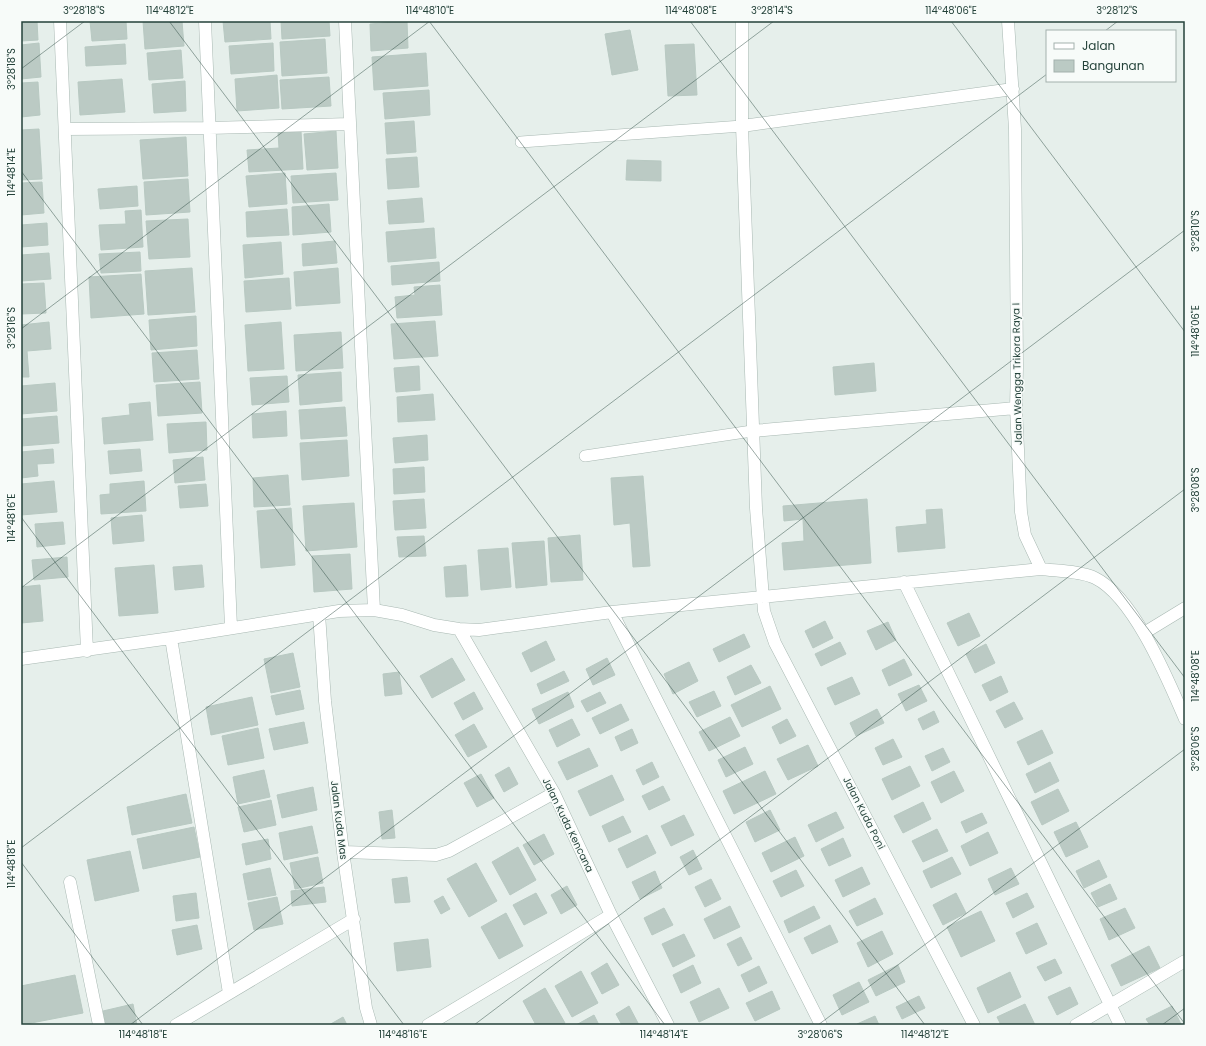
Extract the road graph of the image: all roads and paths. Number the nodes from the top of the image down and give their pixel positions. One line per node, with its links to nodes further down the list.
1 (60, 21): 10 (street)
2 (205, 21): 9 (street)
3 (344, 21): 7 (street)
4 (742, 21): 8 (street, Jalan Kuda Poni)
5 (1008, 21): 6 (street, Jalan Wengga Trikora Raya I)
6 (1013, 89): 8 (street); 12 (street, Jalan Wengga Trikora Raya I)
7 (349, 124): 9 (street); 19 (street)
8 (742, 126): 11 (lane); 13 (street, Jalan Kuda Poni)
9 (209, 128): 10 (street); 22 (street)
10 (65, 129): 26 (street)
11 (521, 142)
12 (1016, 408): 13 (street); 15 (street, Jalan Wengga Trikora Raya I)
13 (752, 431): 14 (lane); 17 (street, Jalan Kuda Poni)
14 (585, 456)
15 (1041, 570): 16 (street); 24 (street)
16 (904, 582): 17 (street); 36 (street)
17 (763, 597): 20 (street); 43 (street, Jalan Kuda Poni)
18 (1185, 608): 24 (street)
19 (374, 610): 21 (street); 23 (street)
20 (612, 612): 23 (street); 42 (street)
21 (319, 614): 22 (street); 30 (street, Jalan Kuda Mas)
22 (231, 627): 25 (street)
23 (459, 629): 29 (street, Jalan Kuda Kencana)
24 (1144, 633): 28 (street)
25 (171, 638): 26 (street); 35 (street)
26 (87, 650): 27 (street)
27 (21, 659)
28 (1185, 720)
29 (554, 793): 30 (street); 32 (street, Jalan Kuda Kencana)
30 (343, 852): 33 (street, Jalan Kuda Mas)
31 (70, 882): 37 (street)
32 (611, 915): 40 (street); 41 (street, Jalan Kuda Kencana)
33 (354, 919): 35 (street); 39 (street, Jalan Kuda Mas)
34 (1185, 961): 36 (street)
35 (229, 993): 38 (street)
36 (1110, 1006): 44 (street); 45 (street)
37 (99, 1025)
38 (176, 1025)
39 (371, 1025)
40 (428, 1025)
41 (668, 1025)
42 (821, 1025)
43 (974, 1025)
44 (1076, 1025)
45 (1120, 1025)

